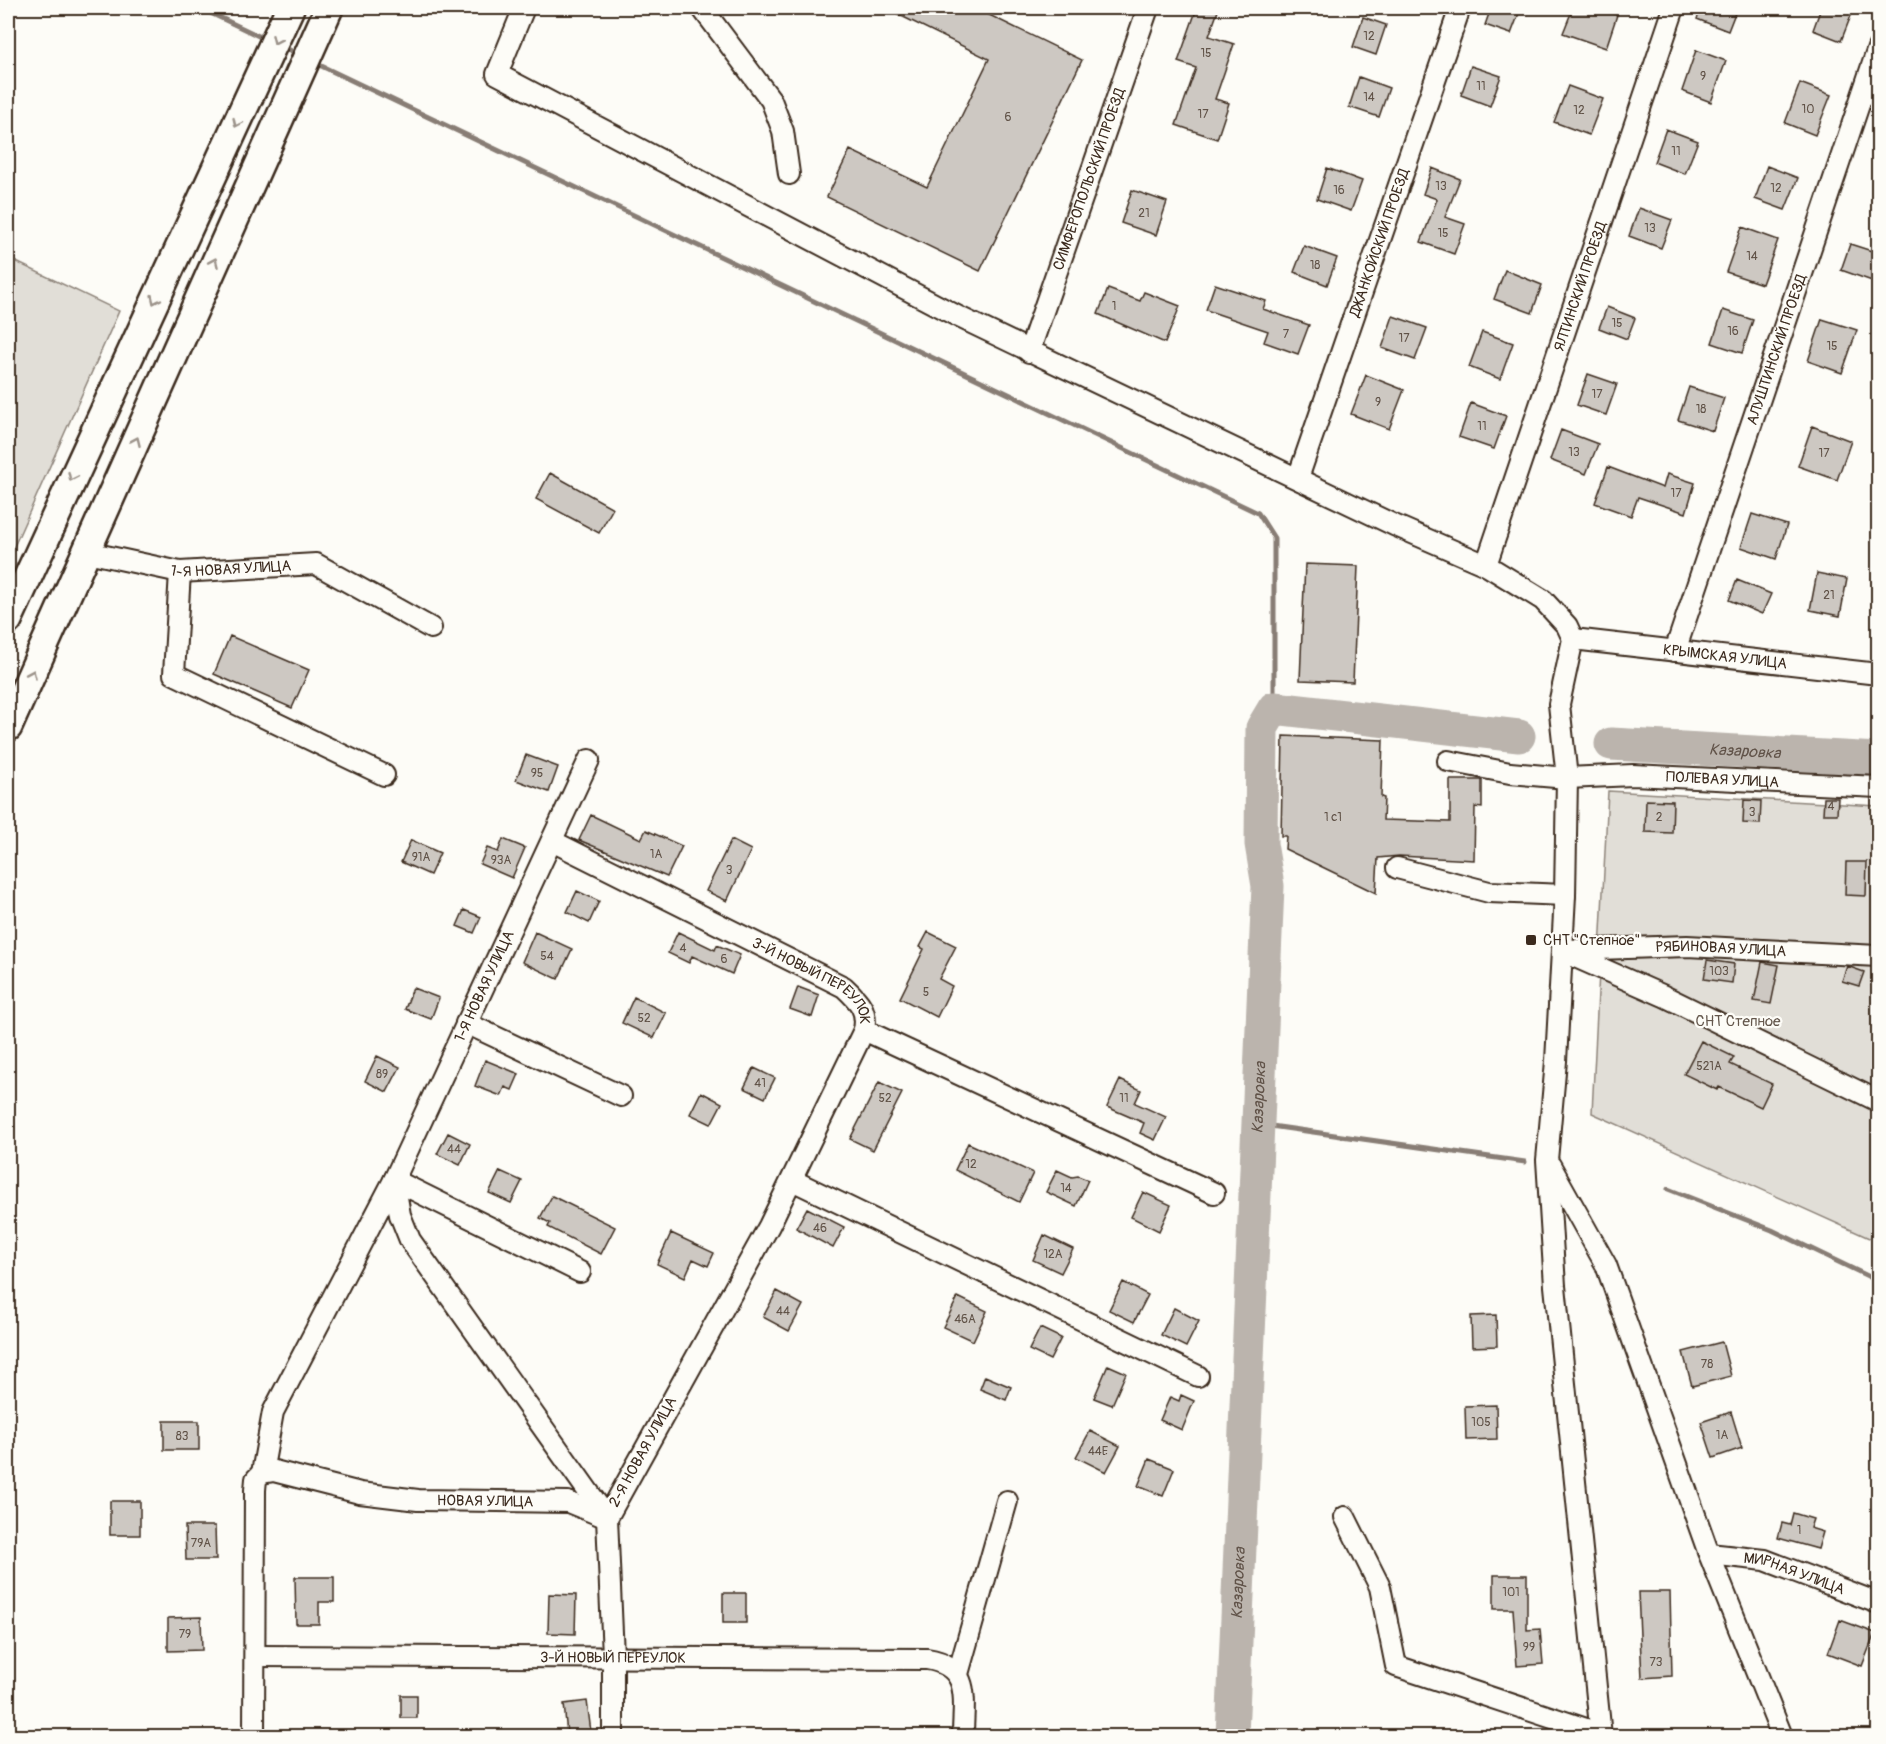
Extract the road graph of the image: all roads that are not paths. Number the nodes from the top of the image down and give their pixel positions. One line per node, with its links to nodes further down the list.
1 (290, 8): 12 (highway, one-way to 12)
2 (524, 8): 10 (street)
3 (702, 8): 9 (street)
4 (1148, 8): 10 (street, СИМФЕРОПОЛЬСКИЙ ПРОЕЗД)
5 (1460, 8): 11 (street, ДЖАНКОЙСКИЙ ПРОЕЗД)
6 (1674, 8): 14 (street, ЯЛТИНСКИЙ ПРОЕЗД)
7 (325, 16): 13 (highway, one-way to 7)
8 (1878, 48): 19 (street, АЛУШТИНСКИЙ ПРОЕЗД)
9 (789, 174)
10 (1029, 351): 11 (street)
11 (1298, 478): 14 (street)
12 (46, 533): 13 (highway); 16 (highway)
13 (87, 552): 15 (street, 1-Я НОВАЯ УЛИЦА); 21 (highway, one-way to 13)
14 (1486, 565): 18 (street)
15 (180, 572): 17 (street, 1-Я НОВАЯ УЛИЦА); 24 (street)
16 (8, 620)
17 (431, 628)
18 (1573, 639): 19 (street, КРЫМСКАЯ УЛИЦА); 25 (street)
19 (1675, 651): 20 (street, КРЫМСКАЯ УЛИЦА)
20 (1878, 674)
21 (8, 727)
22 (589, 760): 27 (street, 1-Я НОВАЯ УЛИЦА)
23 (1448, 761): 25 (street, ПОЛЕВАЯ УЛИЦА)
24 (384, 775)
25 (1567, 778): 26 (street, ПОЛЕВАЯ УЛИЦА); 29 (street)
26 (1878, 787)
27 (552, 841): 32 (street, 1-Я НОВАЯ УЛИЦА); 33 (street, 3-Й НОВЫЙ ПЕРЕУЛОК)
28 (1397, 868): 29 (street)
29 (1565, 896): 30 (street)
30 (1563, 951): 31 (street, РЯБИНОВАЯ УЛИЦА); 35 (street); 36 (street)
31 (1878, 956)
32 (466, 1023): 34 (street); 37 (street, 1-Я НОВАЯ УЛИЦА)
33 (864, 1030): 38 (street, 3-Й НОВЫЙ ПЕРЕУЛОК); 39 (street)
34 (621, 1096)
35 (1878, 1101)
36 (1547, 1160): 47 (street); 52 (street)
37 (394, 1180): 41 (street); 43 (street, 1-Я НОВАЯ УЛИЦА); 46 (street)
38 (792, 1180): 40 (street, 3-Й НОВЫЙ ПЕРЕУЛОК); 42 (street)
39 (1214, 1193)
40 (769, 1226): 46 (street, 2-Я НОВАЯ УЛИЦА)
41 (580, 1272)
42 (1198, 1376)
43 (262, 1473): 46 (street, НОВАЯ УЛИЦА); 49 (street)
44 (1007, 1501): 51 (street)
45 (1345, 1517): 52 (street)
46 (607, 1518): 50 (street, 2-Я НОВАЯ УЛИЦА)
47 (1709, 1554): 48 (street, МИРНАЯ УЛИЦА); 56 (street)
48 (1878, 1603)
49 (255, 1656): 50 (street, 3-Й НОВЫЙ ПЕРЕУЛОК); 53 (street)
50 (613, 1656): 51 (street, 3-Й НОВЫЙ ПЕРЕУЛОК); 54 (street, 2-Я НОВАЯ УЛИЦА)
51 (960, 1678): 55 (street)
52 (1601, 1736)
53 (254, 1737)
54 (613, 1737)
55 (963, 1737)
56 (1782, 1737)

